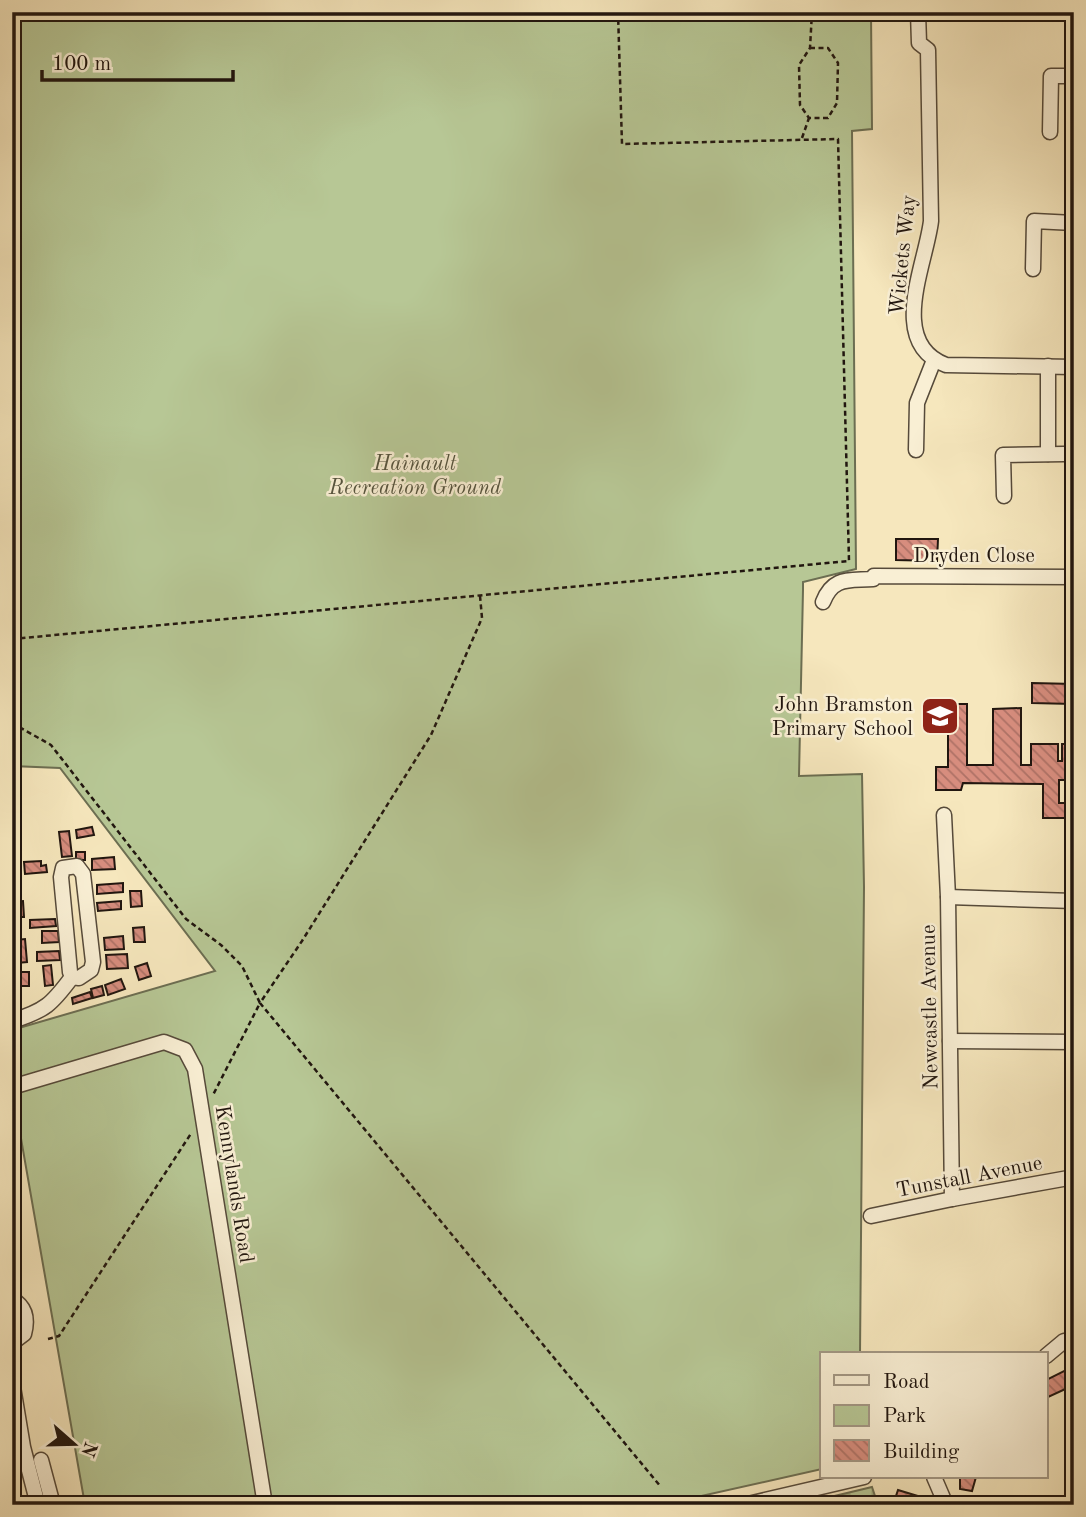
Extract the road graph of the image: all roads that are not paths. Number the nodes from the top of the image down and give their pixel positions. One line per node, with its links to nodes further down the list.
1 (21, 12): 3 (street)
2 (918, 12): 8 (street, Wickets Way)
3 (12, 15)
4 (1074, 76): 5 (street)
5 (1050, 132)
6 (1074, 223): 7 (street)
7 (1033, 269)
8 (934, 360): 9 (street); 11 (street)
9 (1048, 366): 10 (street); 12 (street)
10 (1074, 367)
11 (916, 450)
12 (1048, 453): 13 (street); 14 (street)
13 (1064, 454)
14 (1004, 496)
15 (1074, 577): 16 (street, Dryden Close)
16 (823, 602)
17 (944, 815): 18 (street, Newcastle Avenue)
18 (948, 897): 19 (street); 22 (street, Newcastle Avenue)
19 (1074, 901)
20 (72, 977): 20 (street); 21 (street)
21 (12, 1021)
22 (950, 1041): 23 (street); 26 (street, Newcastle Avenue)
23 (1074, 1042)
24 (12, 1087): 39 (street, Kennylands Road)
25 (1074, 1177): 26 (street, Tunstall Avenue)
26 (952, 1199): 27 (street, Tunstall Avenue)
27 (871, 1216)
28 (12, 1299): 30 (street)
29 (1074, 1339): 31 (street)
30 (12, 1343)
31 (1048, 1354)
32 (12, 1381): 37 (street)
33 (41, 1460): 38 (street)
34 (860, 1478): 36 (street)
35 (934, 1478): 41 (street)
36 (775, 1501): 40 (street)
37 (38, 1505)
38 (53, 1505)
39 (265, 1505)
40 (744, 1505)
41 (946, 1505)

